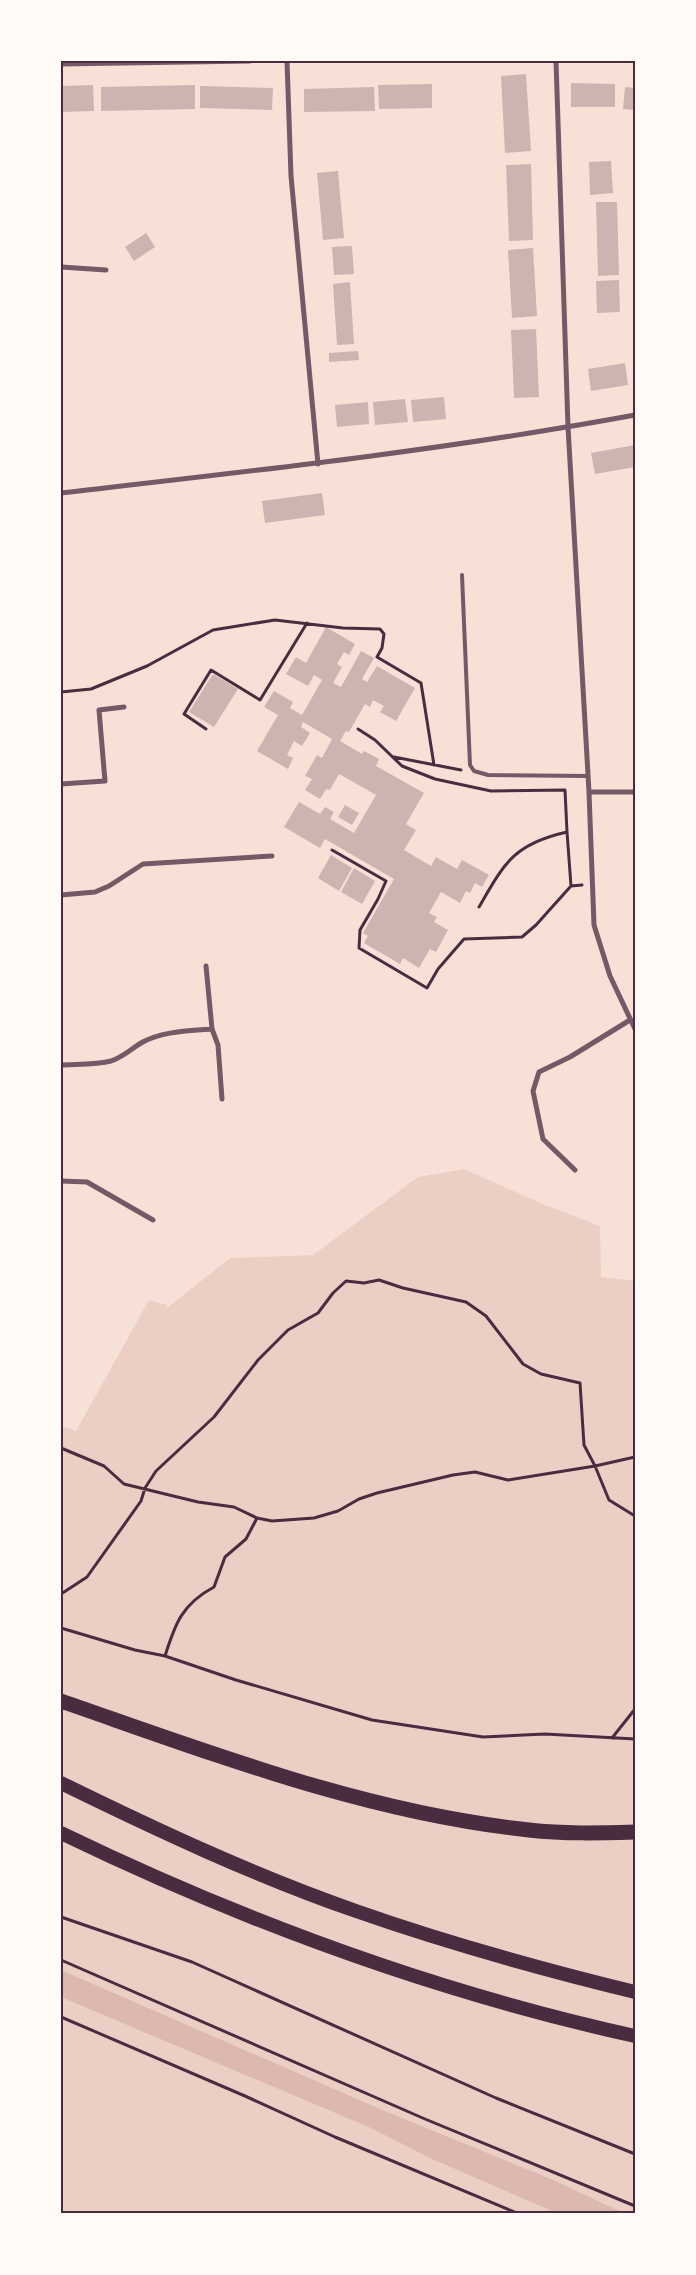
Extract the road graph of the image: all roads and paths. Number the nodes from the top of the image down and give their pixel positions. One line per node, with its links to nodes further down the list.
1 (250, 61): 4 (street)
2 (286, 61): 9 (street)
3 (556, 61): 8 (street)
4 (61, 64)
5 (61, 267): 6 (street)
6 (106, 270)
7 (635, 415): 8 (street)
8 (568, 427): 9 (street); 19 (street)
9 (318, 464): 10 (street)
10 (61, 493)
11 (462, 575): 19 (lane)
12 (307, 623): 13 (path); 15 (path); 17 (path)
13 (61, 692)
14 (124, 708): 20 (street)
15 (206, 729)
16 (393, 757): 17 (path)
17 (434, 765): 18 (path)
18 (467, 772)
19 (588, 776): 21 (street)
20 (61, 784)
21 (589, 792): 22 (street); 25 (street)
22 (635, 792)
23 (332, 850): 26 (path)
24 (272, 856): 27 (street)
25 (592, 884): 26 (path); 30 (street)
26 (571, 886): 28 (path)
27 (61, 895)
28 (479, 907)
29 (206, 966): 31 (street)
30 (632, 1020): 32 (street); 35 (street)
31 (212, 1028): 33 (street); 34 (street)
32 (635, 1029)
33 (61, 1065)
34 (222, 1099)
35 (575, 1170)
36 (61, 1181): 37 (street)
37 (153, 1220)
38 (61, 1448): 41 (path)
39 (635, 1457): 40 (path)
40 (595, 1466): 41 (path); 42 (path); 43 (path)
41 (145, 1488): 43 (path); 44 (path)
42 (635, 1516)
43 (257, 1518): 46 (path)
44 (61, 1594)
45 (61, 1628): 46 (path)
46 (165, 1656): 49 (path)
47 (61, 1700): 52 (highway)
48 (635, 1709): 49 (path)
49 (612, 1738): 50 (path)
50 (635, 1739)
51 (61, 1783): 56 (highway)
52 (635, 1832)
53 (61, 1833): 58 (highway)
54 (61, 1917): 59 (path)
55 (61, 1960): 60 (path)
56 (635, 1992)
57 (61, 2017): 61 (path)
58 (635, 2036)
59 (635, 2154)
60 (635, 2206)
61 (519, 2214)

